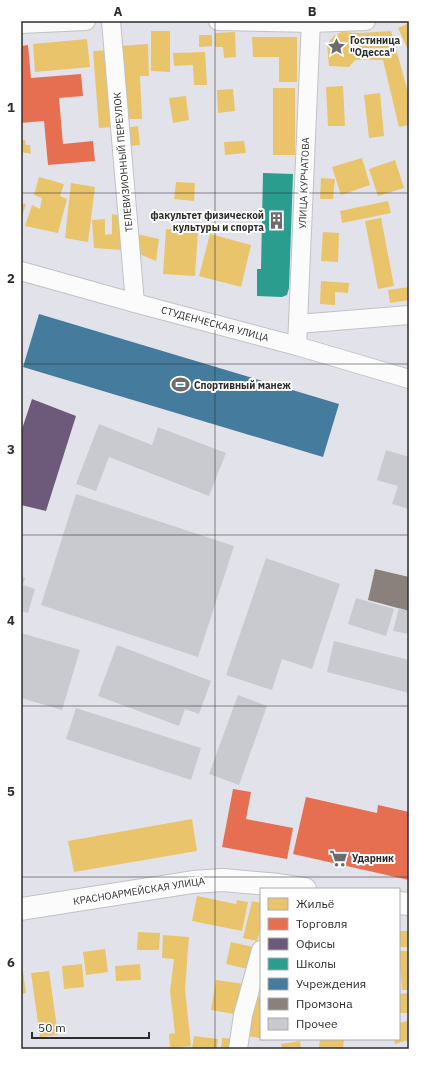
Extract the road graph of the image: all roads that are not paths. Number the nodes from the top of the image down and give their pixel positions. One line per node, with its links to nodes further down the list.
1 (86, 21): 6 (street)
2 (111, 21): 8 (street, ТЕЛЕВИЗИОННЫЙ ПЕРЕУЛОК)
3 (218, 21): 5 (street)
4 (366, 21): 5 (street)
5 (311, 22): 10 (street, УЛИЦА КУРЧАТОВА)
6 (24, 23)
7 (21, 271): 8 (street, СТУДЕНЧЕСКАЯ УЛИЦА)
8 (135, 303): 11 (street, СТУДЕНЧЕСКАЯ УЛИЦА)
9 (409, 315): 10 (street)
10 (298, 324): 11 (street, УЛИЦА КУРЧАТОВА)
11 (297, 346): 12 (street, СТУДЕНЧЕСКАЯ УЛИЦА)
12 (409, 379)
13 (278, 887): 14 (main road, КРАСНОАРМЕЙСКАЯ УЛИЦА); 15 (main road, КРАСНОАРМЕЙСКАЯ УЛИЦА)
14 (292, 888)
15 (21, 909)
16 (260, 954): 17 (street)
17 (238, 1049)

